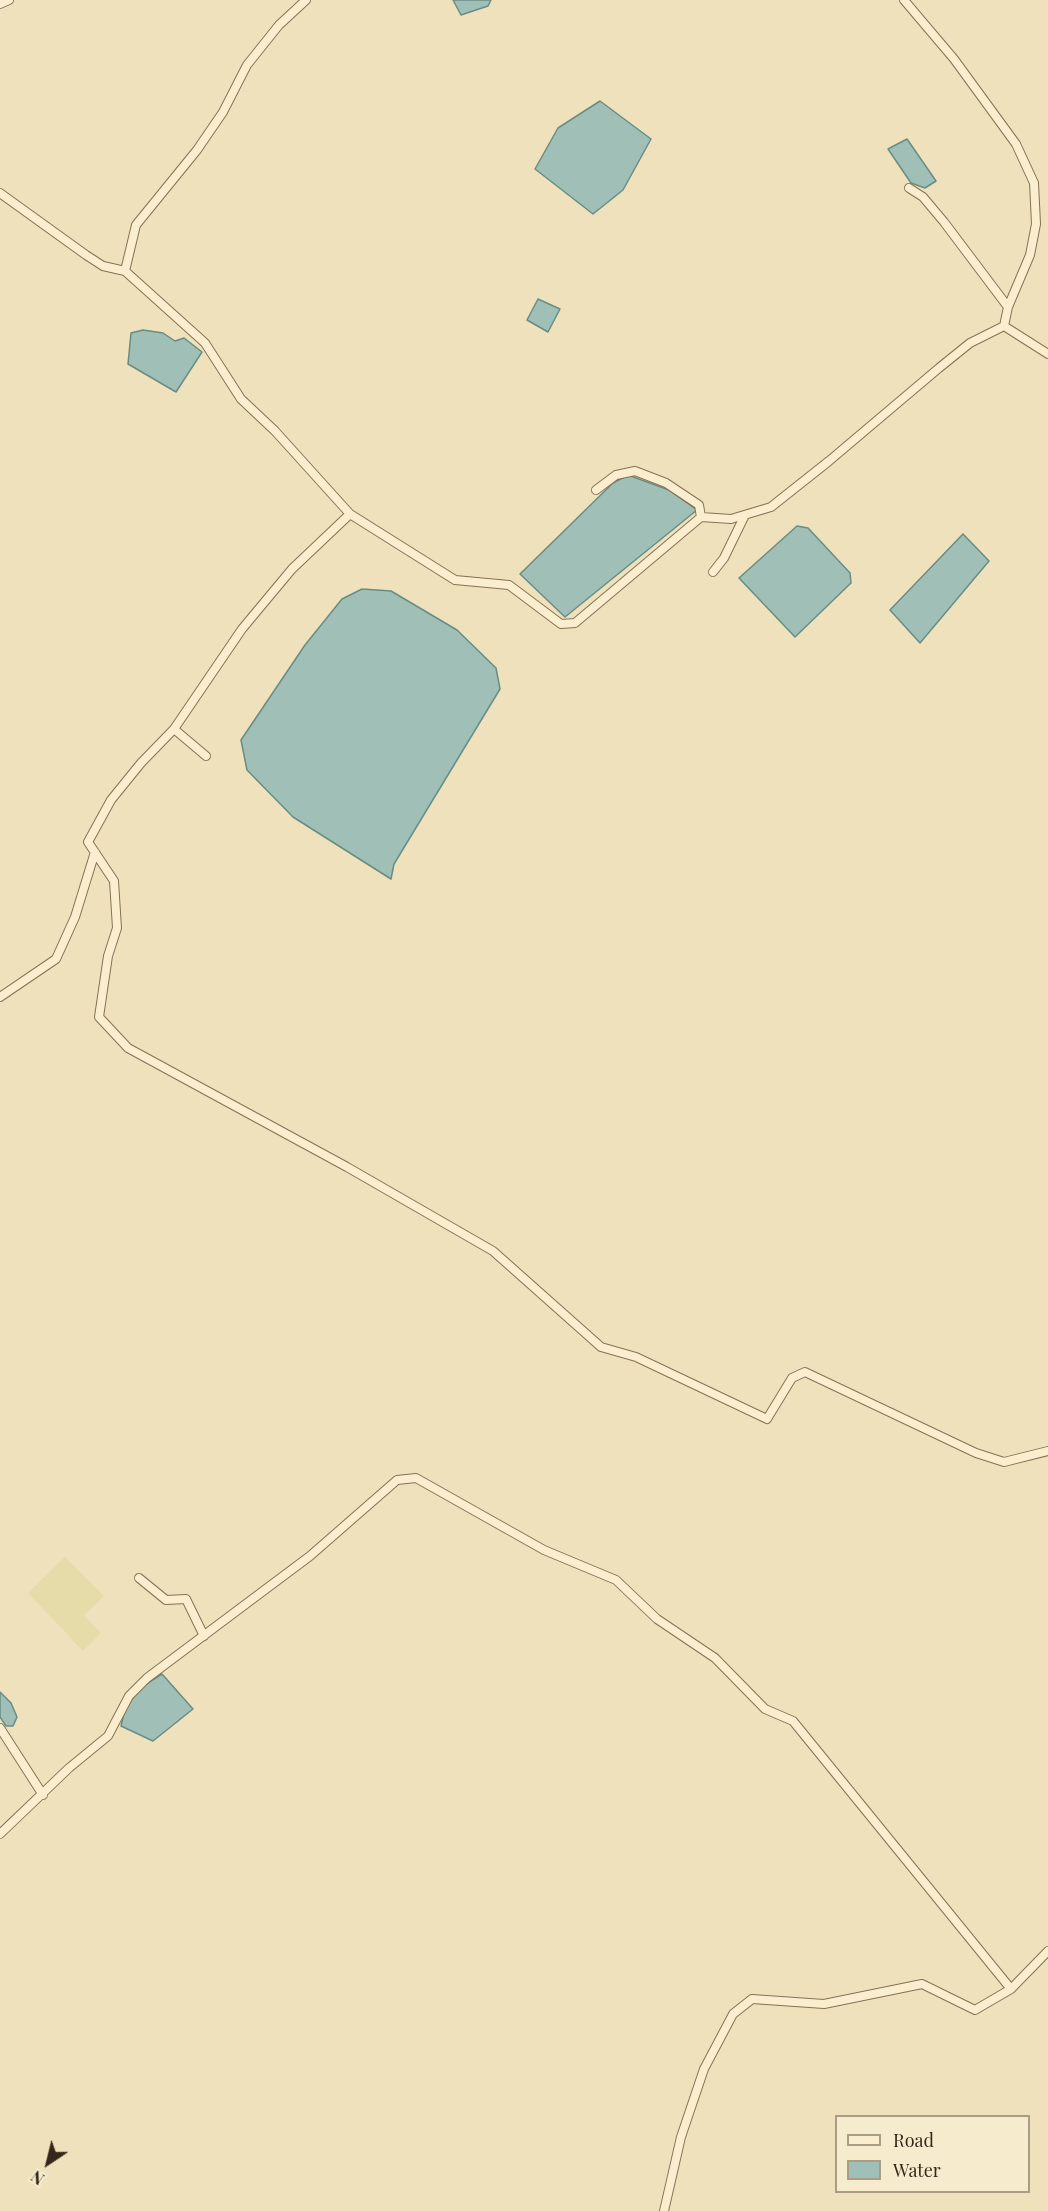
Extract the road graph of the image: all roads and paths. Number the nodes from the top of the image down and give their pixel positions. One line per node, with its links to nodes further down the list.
1 (9, 0): 4 (street)
2 (306, 0): 7 (street)
3 (904, 0): 8 (street)
4 (0, 4)
5 (909, 188): 8 (street)
6 (0, 193): 7 (street)
7 (125, 272): 12 (street)
8 (1008, 307): 9 (street)
9 (1004, 326): 10 (street); 14 (street)
10 (1048, 354)
11 (596, 490): 13 (street)
12 (350, 514): 13 (street); 16 (street)
13 (701, 517): 14 (street)
14 (744, 517): 15 (street)
15 (713, 572)
16 (174, 729): 17 (street); 18 (street)
17 (206, 756)
18 (95, 852): 19 (street); 20 (street)
19 (0, 997)
20 (1048, 1451)
21 (139, 1578): 22 (street)
22 (204, 1636): 24 (street); 27 (street)
23 (0, 1728): 24 (street)
24 (43, 1795): 25 (street)
25 (0, 1834)
26 (1048, 1952): 27 (street)
27 (1011, 1989): 28 (street)
28 (664, 2211)

